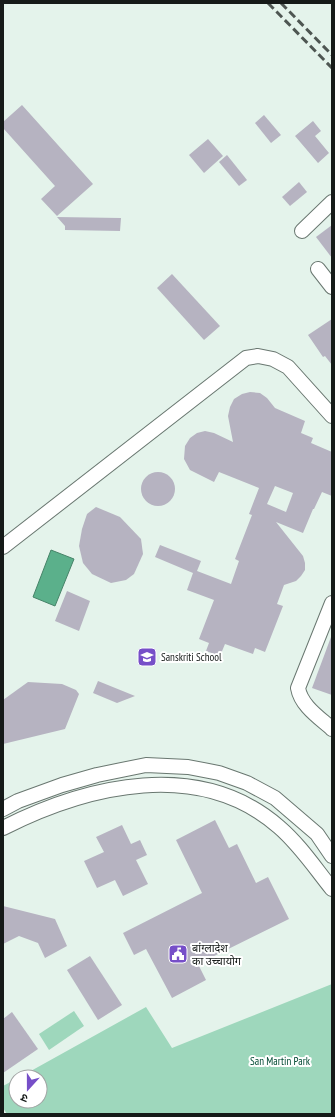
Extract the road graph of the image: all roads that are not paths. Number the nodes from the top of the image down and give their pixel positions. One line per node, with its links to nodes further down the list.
1 (332, 202): 2 (street)
2 (302, 231)
3 (318, 269): 4 (street)
4 (332, 287)
5 (332, 416): 6 (street)
6 (3, 547)
7 (332, 603): 8 (street)
8 (332, 729)
9 (188, 767): 10 (street); 11 (street); 15 (street)
10 (184, 786): 13 (street); 16 (street)
11 (18, 801): 12 (street); 13 (street)
12 (3, 809)
13 (24, 818): 14 (street)
14 (3, 828)
15 (332, 856)
16 (332, 889)

